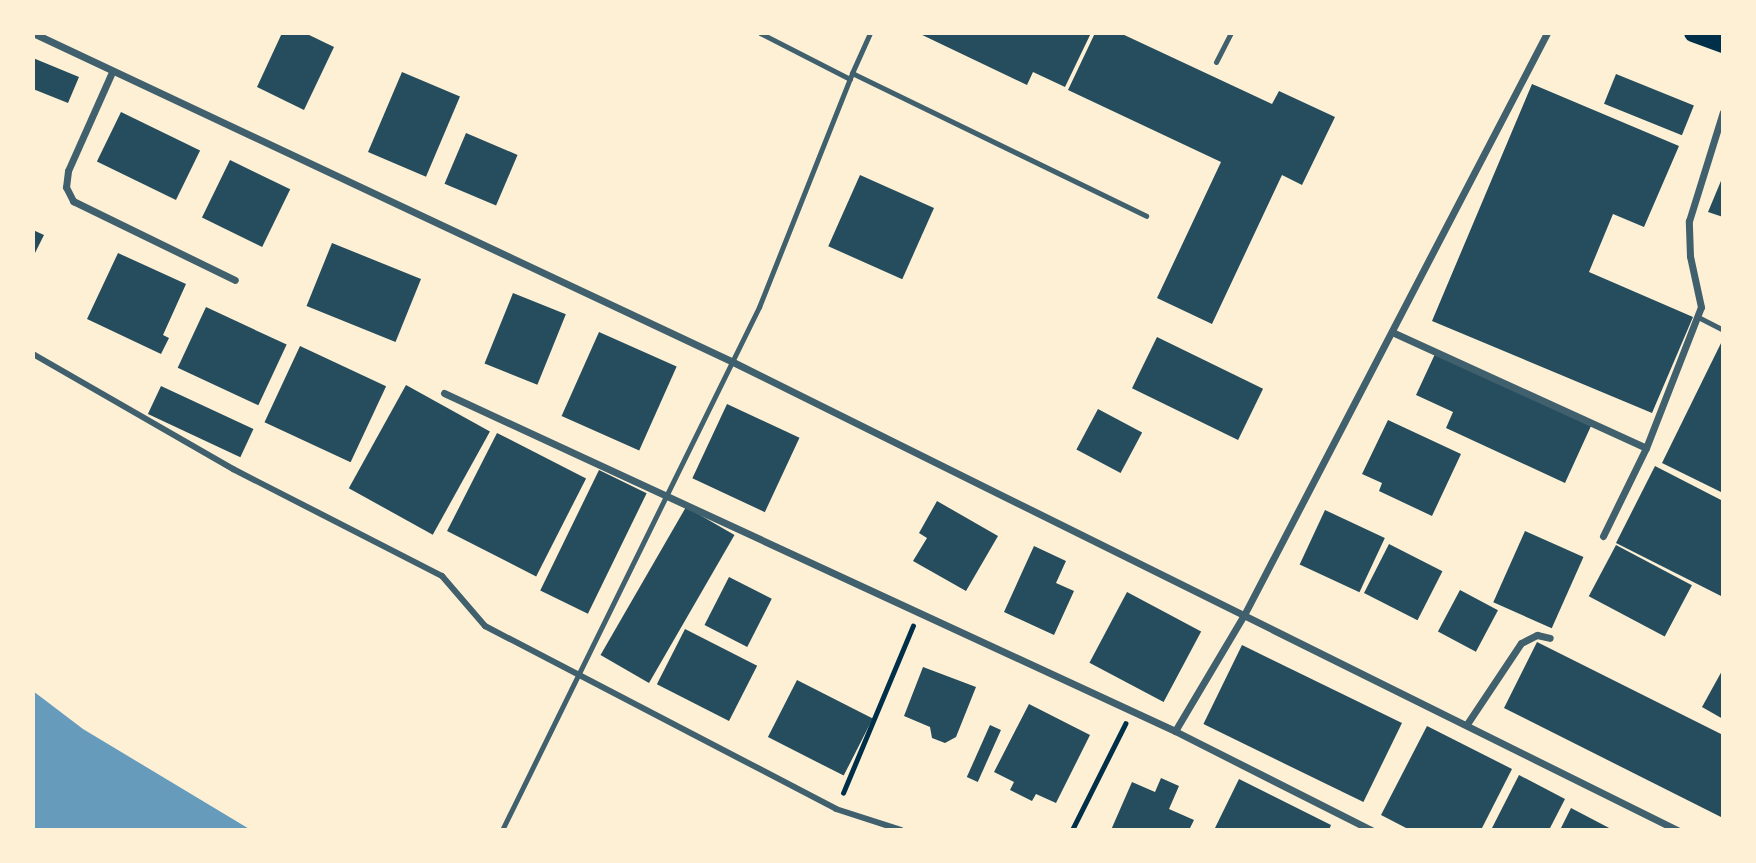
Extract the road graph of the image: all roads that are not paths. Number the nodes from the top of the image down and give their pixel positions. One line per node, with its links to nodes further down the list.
1 (33, 33): 9 (street)
2 (760, 33): 10 (lane)
3 (870, 33): 10 (lane)
4 (1231, 33): 8 (lane)
5 (1547, 33): 16 (street)
6 (1693, 33): 7 (main road)
7 (1723, 44)
8 (1216, 62)
9 (111, 72): 13 (street); 18 (street)
10 (851, 76): 12 (lane); 18 (lane)
11 (1723, 112): 14 (street)
12 (1146, 216)
13 (235, 280)
14 (1698, 317): 15 (lane); 20 (street)
15 (1723, 330)
16 (1392, 332): 20 (street); 23 (street)
17 (33, 354): 25 (street)
18 (733, 362): 21 (lane); 23 (street)
19 (444, 393): 21 (street)
20 (1646, 448): 22 (street)
21 (665, 495): 25 (lane); 27 (street)
22 (1603, 536)
23 (1244, 615): 26 (street); 27 (street)
24 (1550, 638): 26 (street)
25 (578, 674): 28 (lane); 29 (street)
26 (1467, 724): 31 (street)
27 (1175, 731): 30 (street)
28 (502, 830)
29 (901, 830)
30 (1371, 830)
31 (1677, 830)

